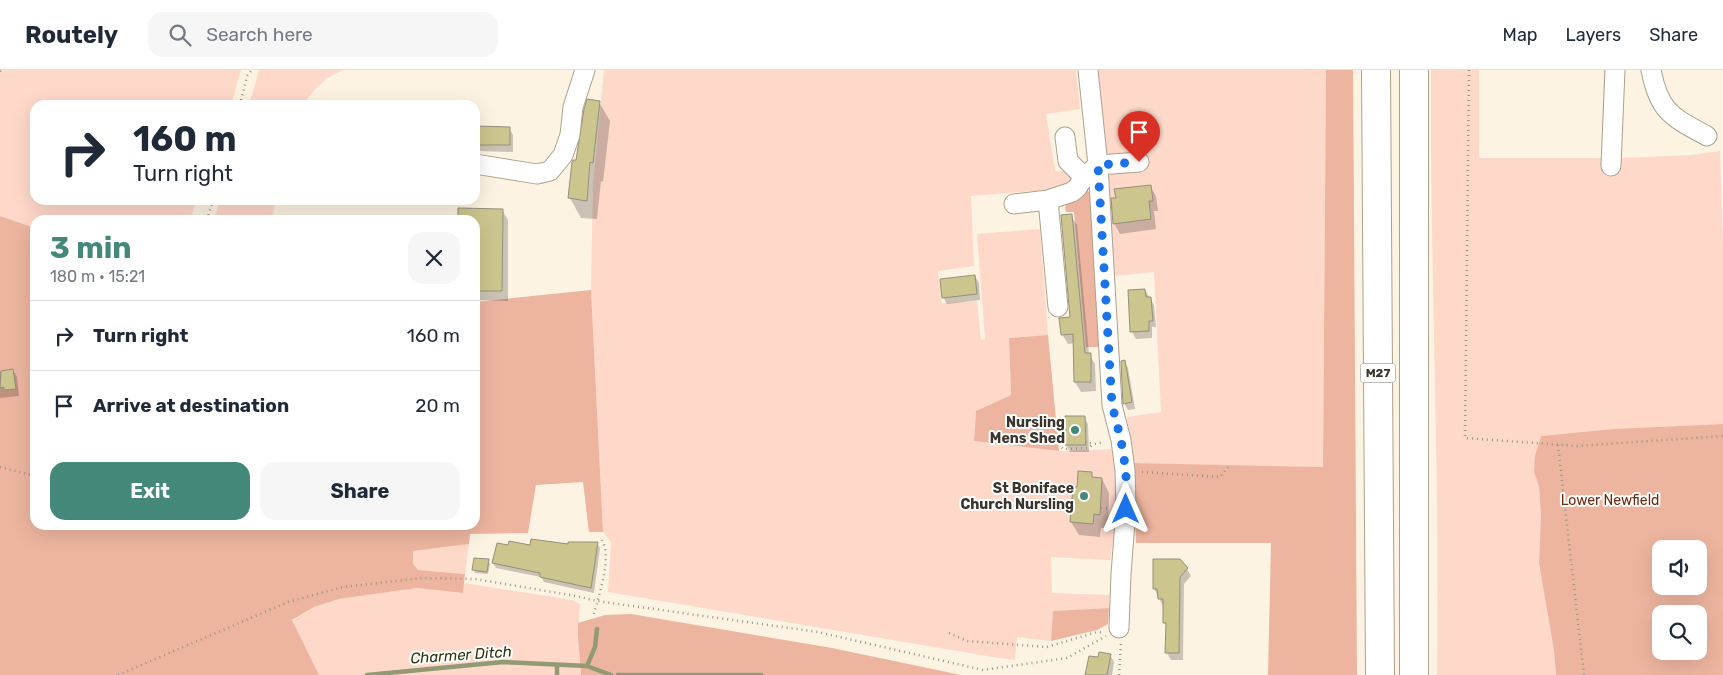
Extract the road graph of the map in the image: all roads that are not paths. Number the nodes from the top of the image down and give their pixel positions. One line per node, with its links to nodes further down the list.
1 (585, 70): 10 (street)
2 (1088, 70): 12 (street)
3 (1376, 70): 17 (highway, M27)
4 (1414, 70): 18 (highway, M27)
5 (1615, 70): 11 (street)
6 (1650, 70): 7 (street)
7 (1708, 136)
8 (1065, 137): 12 (street)
9 (1139, 162): 12 (street)
10 (480, 165)
11 (1611, 166)
12 (1091, 171): 13 (street); 16 (street)
13 (1048, 200): 14 (street); 15 (street)
14 (1014, 204)
15 (1058, 307)
16 (1119, 628)
17 (1380, 675)
18 (1414, 675)

